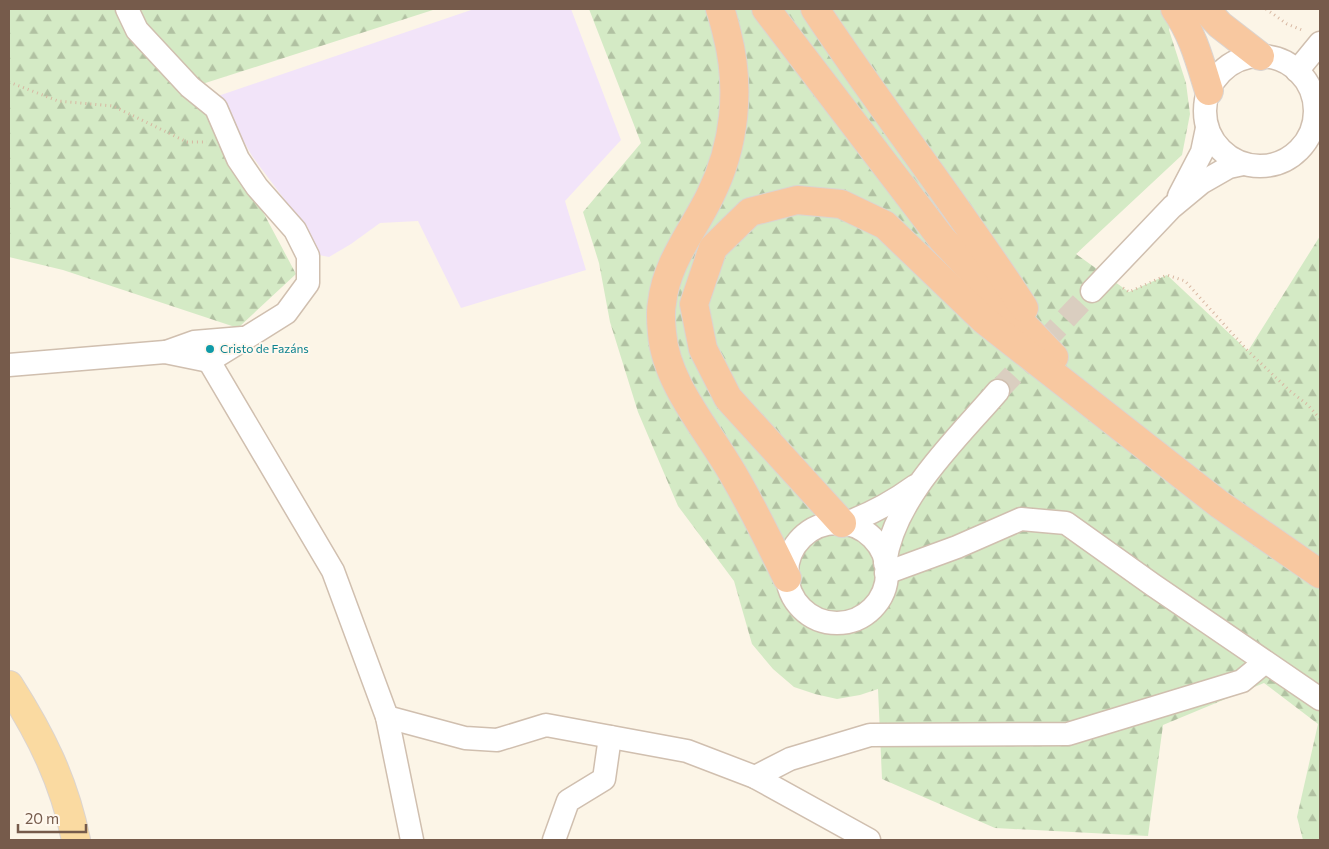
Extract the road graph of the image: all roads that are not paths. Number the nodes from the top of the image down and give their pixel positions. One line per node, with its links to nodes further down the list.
1 (127, 9): 15 (street)
2 (720, 9): 26 (highway)
3 (766, 9): 18 (highway)
4 (815, 9): 18 (highway)
5 (1175, 9): 10 (highway)
6 (1205, 9): 8 (highway)
7 (1312, 37): 9 (street)
8 (1260, 56): 9 (street); 10 (street)
9 (1298, 71): 12 (street)
10 (1209, 91): 11 (street)
11 (1207, 128): 12 (street); 13 (street)
12 (1243, 164): 13 (street)
13 (1172, 207): 14 (street)
14 (1099, 283)
15 (246, 338): 16 (street); 17 (street)
16 (165, 352): 17 (street); 19 (street)
17 (209, 361): 30 (street)
18 (1060, 364): 21 (highway)
19 (9, 365)
20 (998, 391): 22 (street)
21 (1139, 441): 23 (highway); 25 (highway)
22 (920, 482): 23 (street); 24 (street)
23 (844, 523): 24 (street); 26 (street)
24 (886, 568): 26 (street); 27 (street)
25 (1320, 574)
26 (787, 578)
27 (1265, 662): 29 (street); 32 (street)
28 (9, 685): 33 (main road)
29 (1320, 699)
30 (387, 717): 31 (street); 34 (street)
31 (610, 737): 32 (street); 35 (street)
32 (755, 777): 36 (street)
33 (76, 840)
34 (412, 840)
35 (554, 840)
36 (869, 840)

